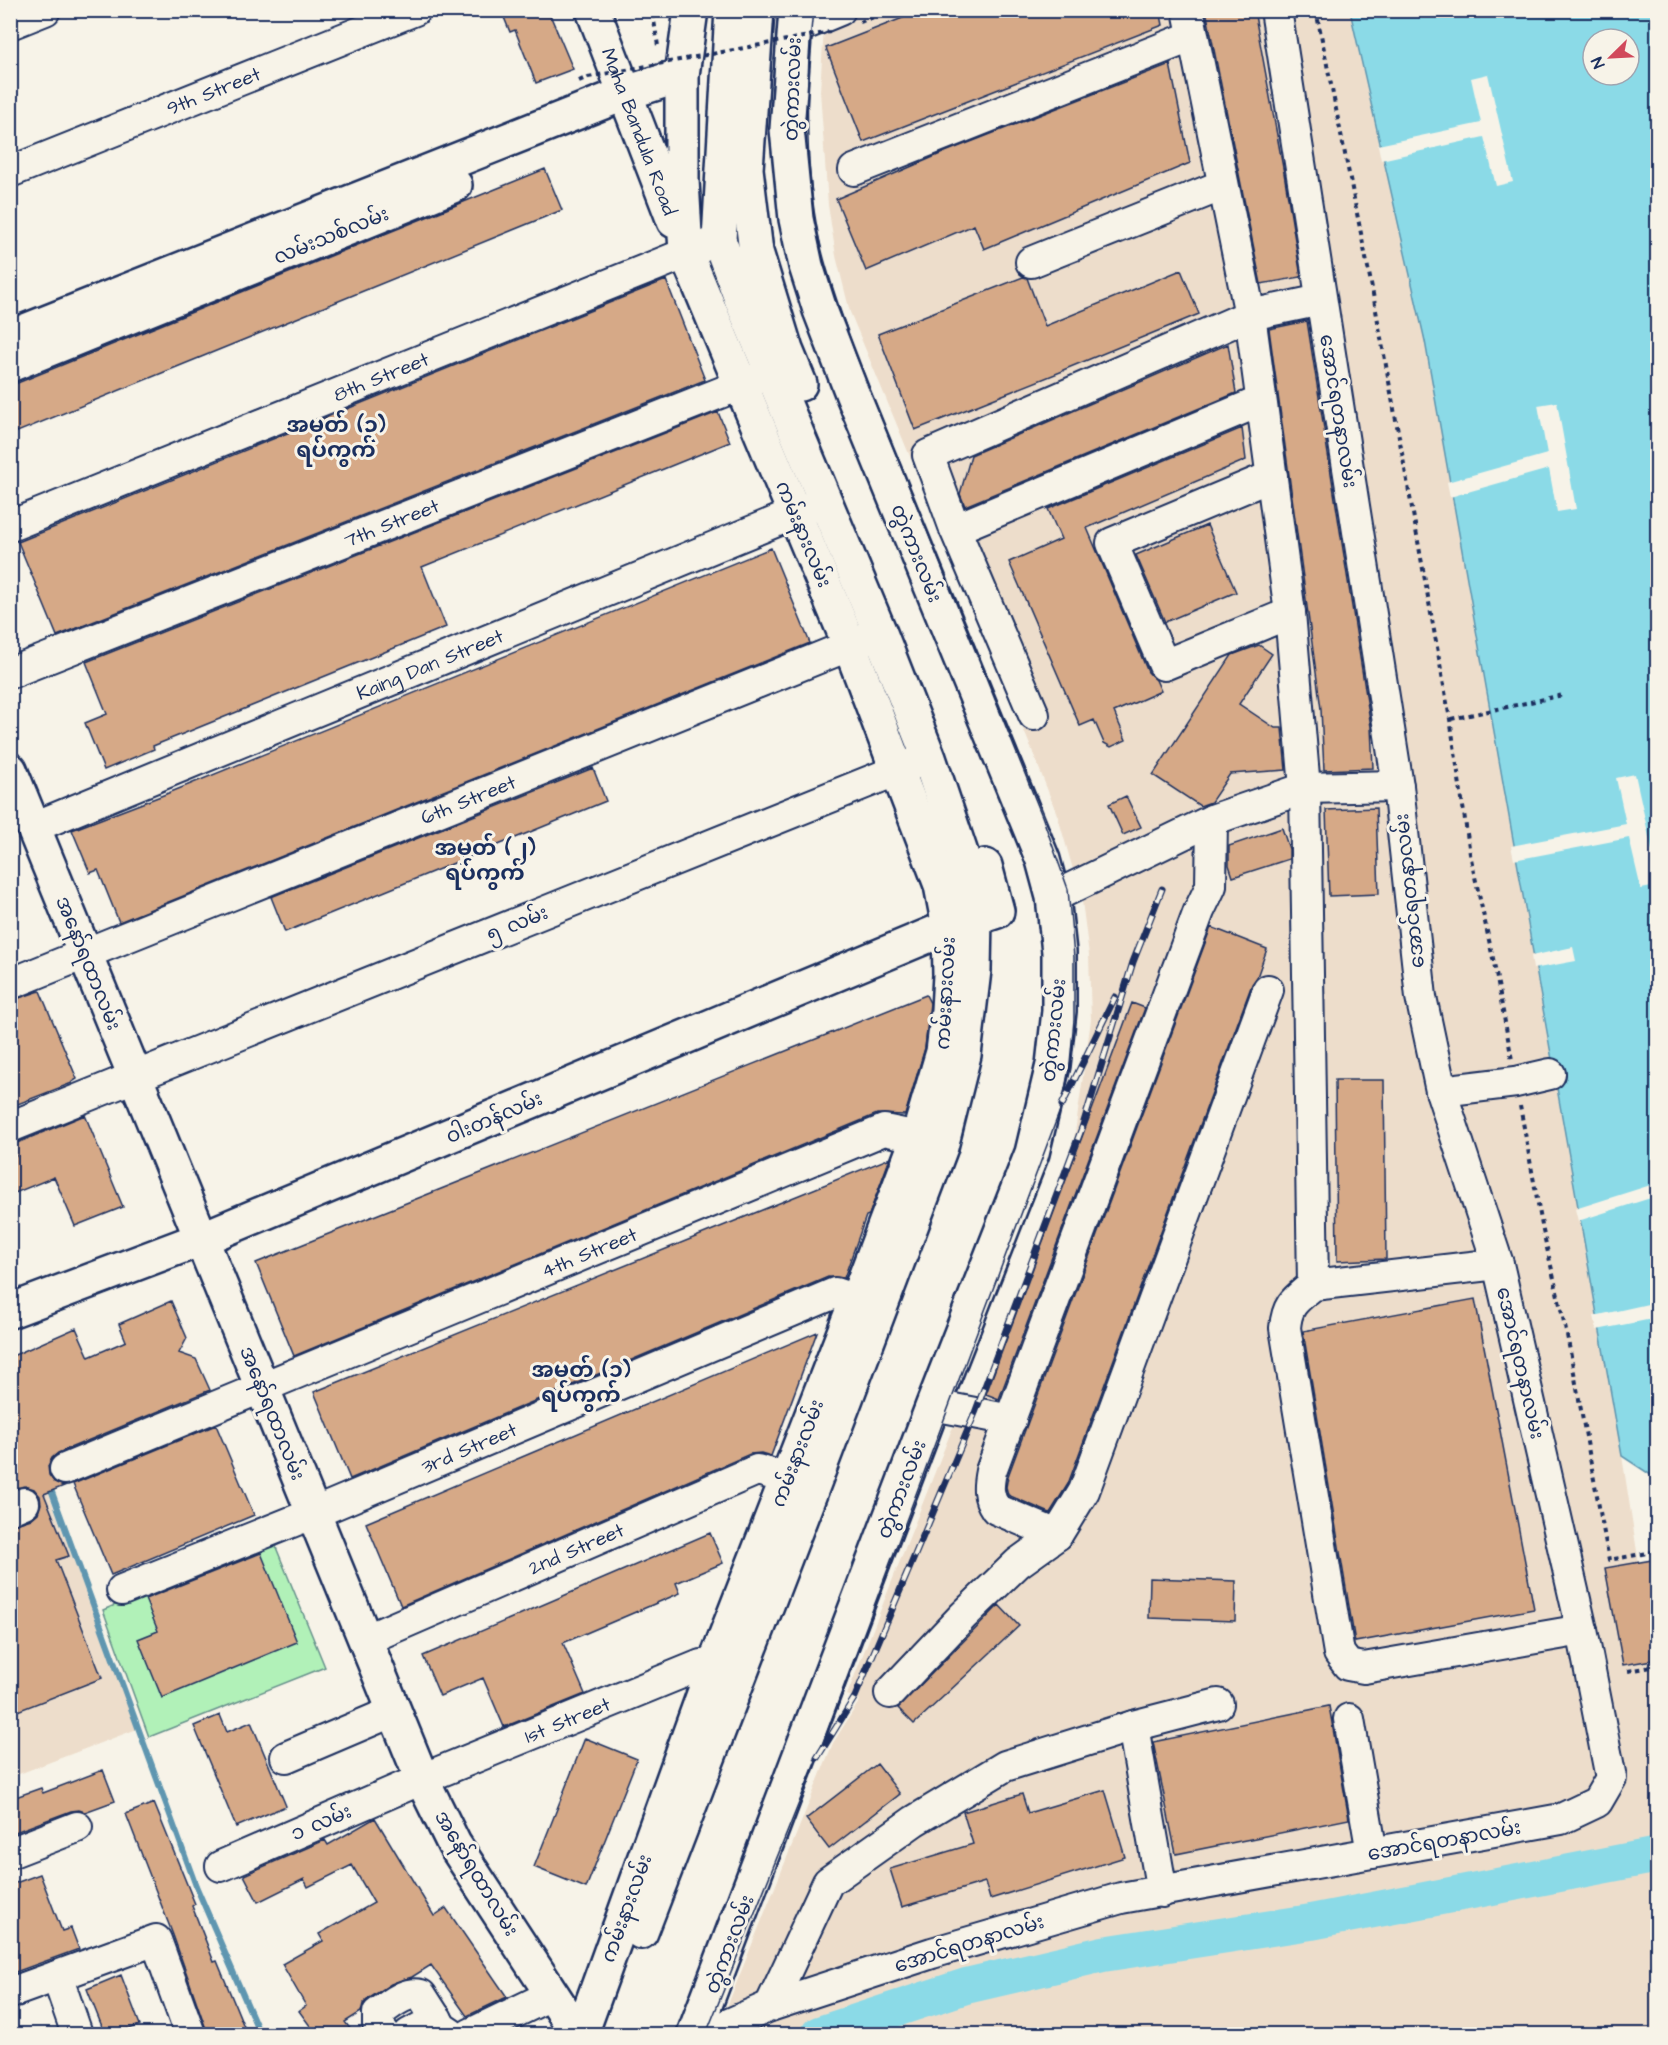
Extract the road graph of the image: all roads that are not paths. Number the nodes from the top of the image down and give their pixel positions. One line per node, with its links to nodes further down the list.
1 (45, 10): 12 (street)
2 (416, 10): 15 (street, 9th Street)
3 (593, 10): 13 (main road, Maha Bandula Road)
4 (612, 10): 13 (main road)
5 (691, 10): 13 (main road, ကမ်းနားလမ်း)
6 (732, 10): 18 (main road, ကမ်းနားလမ်း)
7 (757, 10): 45 (main road)
8 (1276, 10): 21 (street, အောင်ရတနာလမ်း)
9 (795, 20): 10 (street); 44 (main road, တွဲကားလမ်း)
10 (835, 21)
11 (1190, 23): 14 (street); 17 (street)
12 (10, 24)
13 (649, 89): 16 (main road); 16 (main road, ကမ်းနားလမ်း); 19 (main road, Maha Bandula Road); 23 (main road, လမ်းသစ်လမ်း)
14 (854, 170)
15 (10, 172)
16 (682, 180): 18 (main road); 19 (main road, ကမ်းနားလမ်း)
17 (1223, 185): 20 (street); 22 (street)
18 (719, 240): 19 (street, 8th Street); 25 (main road, ကမ်းနားလမ်း)
19 (686, 253): 26 (main road, ကမ်းနားလမ်း); 30 (street, 8th Street)
20 (1031, 262)
21 (1321, 300): 22 (street); 40 (street, အောင်ရတနာလမ်း)
22 (1250, 315): 27 (street); 31 (street)
23 (28, 339): 24 (main road, လမ်းသစ်လမ်း)
24 (10, 365)
25 (771, 372): 26 (street, 7th Street); 29 (main road, ကမ်းနားလမ်း)
26 (741, 386): 29 (main road, ကမ်းနားလမ်း); 35 (street, 7th Street)
27 (1261, 401): 28 (street); 31 (street)
28 (1272, 476): 32 (street); 32 (street)
29 (810, 508): 33 (main road, ကမ်းနားလမ်း); 34 (main road, ကမ်းနားလမ်း); 43 (street, Kaing Dan Street)
30 (10, 526)
31 (955, 530): 36 (street)
32 (1290, 613): 41 (street)
33 (880, 633): 34 (street, 6th Street); 37 (main road, ကမ်းနားလမ်း)
34 (850, 646): 39 (main road, ကမ်းနားလမ်း); 46 (street, 6th Street)
35 (10, 673)
36 (1034, 715)
37 (928, 758): 39 (street, ၅ လမ်း); 45 (main road, ကမ်းနားလမ်း)
38 (10, 770): 43 (main road, အနော်ရထာလမ်း)
39 (899, 770): 45 (main road, ကမ်းနားလမ်း); 50 (street, ၅ လမ်း)
40 (1398, 786): 41 (street); 51 (street, အောင်ရတနာလမ်း)
41 (1305, 788): 42 (street); 56 (street)
42 (1212, 820): 44 (street); 61 (street)
43 (34, 827): 46 (main road, အနော်ရထာလမ်း)
44 (1053, 897): 60 (main road, တွဲကားလမ်း)
45 (974, 918): 53 (main road, ကမ်းနားလမ်း); 54 (main road, ဝါးတန်လမ်း)
46 (86, 954): 47 (street, 6th Street); 50 (main road, အနော်ရထာလမ်း)
47 (10, 984)
48 (1268, 990): 65 (street)
49 (1551, 1074): 51 (street)
50 (135, 1077): 52 (street, ၅ လမ်း); 54 (main road, အနော်ရထာလမ်း)
51 (1441, 1091): 55 (street, အောင်ရတနာလမ်း)
52 (10, 1127)
53 (929, 1142): 57 (main road, ကမ်းနားလမ်း); 59 (street, 4th Street)
54 (201, 1239): 58 (main road, ဝါးတန်လမ်း); 59 (main road, အနော်ရထာလမ်း)
55 (1498, 1264): 56 (street); 67 (street, အောင်ရတနာလမ်း)
56 (1313, 1285): 67 (street)
57 (869, 1303): 63 (main road, ကမ်းနားလမ်း); 64 (street, 3rd Street)
58 (10, 1311)
59 (262, 1387): 62 (street, 4th Street); 64 (main road, အနော်ရထာလမ်း)
60 (933, 1405): 61 (street); 94 (main road, တွဲကားလမ်း)
61 (1011, 1420): 65 (street)
62 (65, 1469)
63 (800, 1483): 68 (street, 2nd Street); 69 (main road, ကမ်းနားလမ်း)
64 (314, 1514): 66 (street, 3rd Street); 68 (main road, အနော်ရထာလမ်း)
65 (1057, 1535): 70 (street)
66 (122, 1590)
67 (1582, 1630): 79 (street, အောင်ရတနာလမ်း)
68 (365, 1640): 72 (main road, အနော်ရထာလမ်း)
69 (726, 1671): 76 (street, 1st Street); 92 (main road, ကမ်းနားလမ်း); 93 (main road, ကမ်းနားလမ်း)
70 (890, 1693)
71 (1218, 1704): 74 (street)
72 (394, 1711): 75 (street); 76 (main road, အနော်ရထာလမ်း)
73 (1349, 1719): 79 (street)
74 (1133, 1726): 81 (street); 85 (street)
75 (286, 1757)
76 (422, 1779): 80 (street, ၁ လမ်း); 84 (main road, အနော်ရထာလမ်း)
77 (77, 1827): 78 (street)
78 (10, 1853)
79 (1372, 1853): 81 (street, အောင်ရတနာလမ်း)
80 (221, 1866)
81 (1162, 1892): 85 (street, အောင်ရတနာလမ်း)
82 (57, 1976): 83 (street); 87 (street); 88 (street)
83 (10, 1993)
84 (553, 1994): 91 (street); 92 (main road, အနော်ရထာလမ်း)
85 (770, 2006): 95 (street, အောင်ရတနာလမ်း)
86 (444, 2027): 89 (street); 90 (street)
87 (77, 2034)
88 (190, 2034)
89 (385, 2034)
90 (409, 2034)
91 (470, 2034)
92 (579, 2034)
93 (602, 2034)
94 (694, 2034)
95 (706, 2034)

